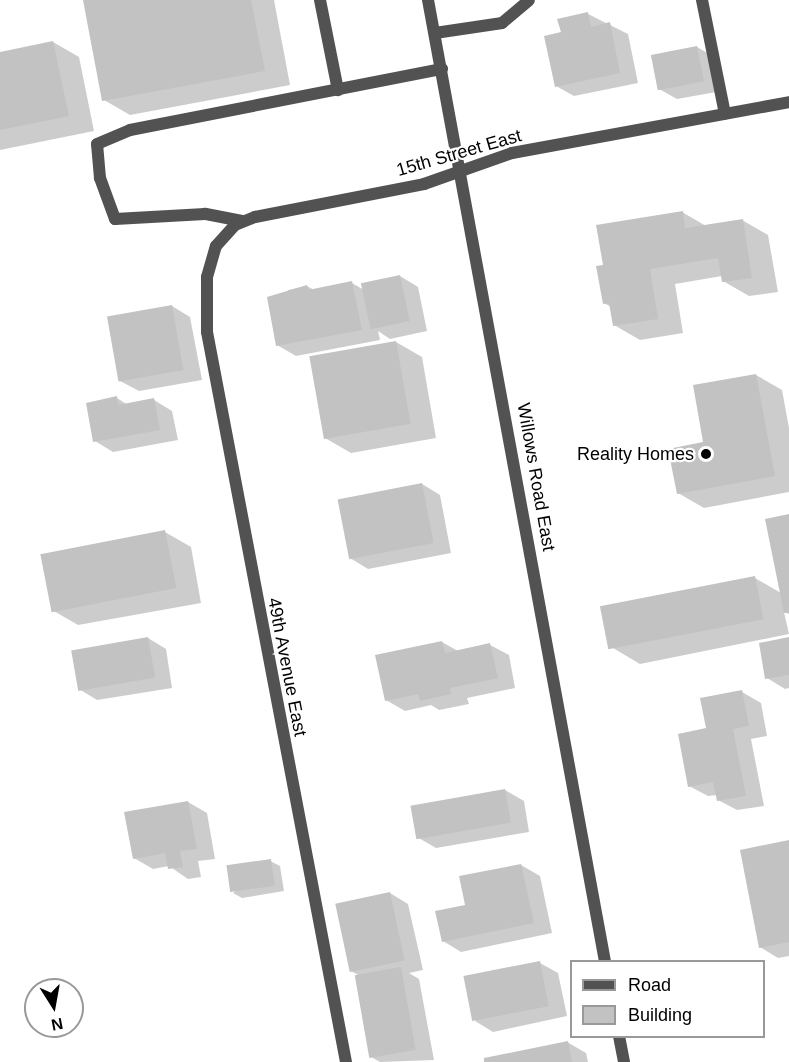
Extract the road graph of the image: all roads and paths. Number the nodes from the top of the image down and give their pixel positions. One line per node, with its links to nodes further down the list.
1 (320, 0): 7 (street)
2 (428, 0): 5 (street, Willows Road East)
3 (529, 0): 5 (street)
4 (702, 0): 9 (street)
5 (435, 33): 6 (street, Willows Road East)
6 (442, 69): 7 (street); 10 (street, Willows Road East)
7 (338, 90): 11 (street)
8 (789, 102): 9 (street, 15th Street East)
9 (725, 114): 10 (street, 15th Street East)
10 (462, 170): 11 (street, 15th Street East); 12 (street, Willows Road East)
11 (242, 221): 14 (street, 49th Avenue East)
12 (605, 960)
13 (619, 1038): 15 (street)
14 (346, 1062)
15 (624, 1062)

